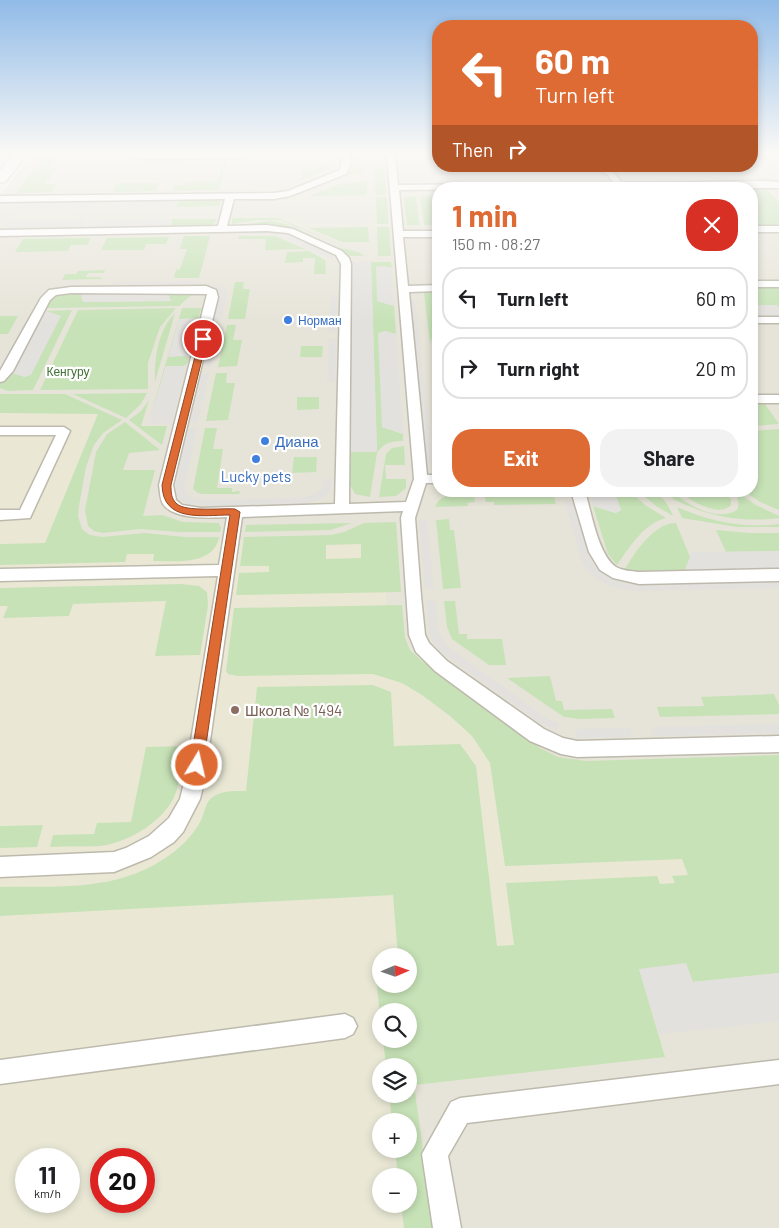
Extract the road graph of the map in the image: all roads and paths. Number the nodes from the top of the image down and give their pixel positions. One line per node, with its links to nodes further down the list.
1 (226, 211): 3 (lane)
2 (396, 211): 7 (lane)
3 (222, 228): 6 (lane); 23 (lane)
4 (758, 229): 5 (lane)
5 (779, 229)
6 (0, 233)
7 (398, 234): 8 (lane); 12 (lane)
8 (432, 234)
9 (758, 284): 10 (lane)
10 (779, 284)
11 (432, 288): 12 (lane)
12 (402, 289): 19 (lane)
13 (758, 320): 14 (lane)
14 (779, 320)
15 (0, 378): 24 (lane)
16 (758, 399): 17 (lane)
17 (779, 399)
18 (0, 431): 25 (lane)
19 (421, 479): 20 (lane); 22 (lane)
20 (432, 479)
21 (580, 497): 28 (lane)
22 (412, 506): 23 (lane); 29 (lane)
23 (342, 509): 24 (lane)
24 (235, 512): 26 (lane)
25 (0, 516)
26 (226, 570): 27 (lane); 30 (lane)
27 (0, 575)
28 (779, 575)
29 (779, 744)
30 (0, 868)
31 (345, 1026): 32 (lane)
32 (0, 1072)
33 (779, 1072): 34 (lane)
34 (447, 1228)

